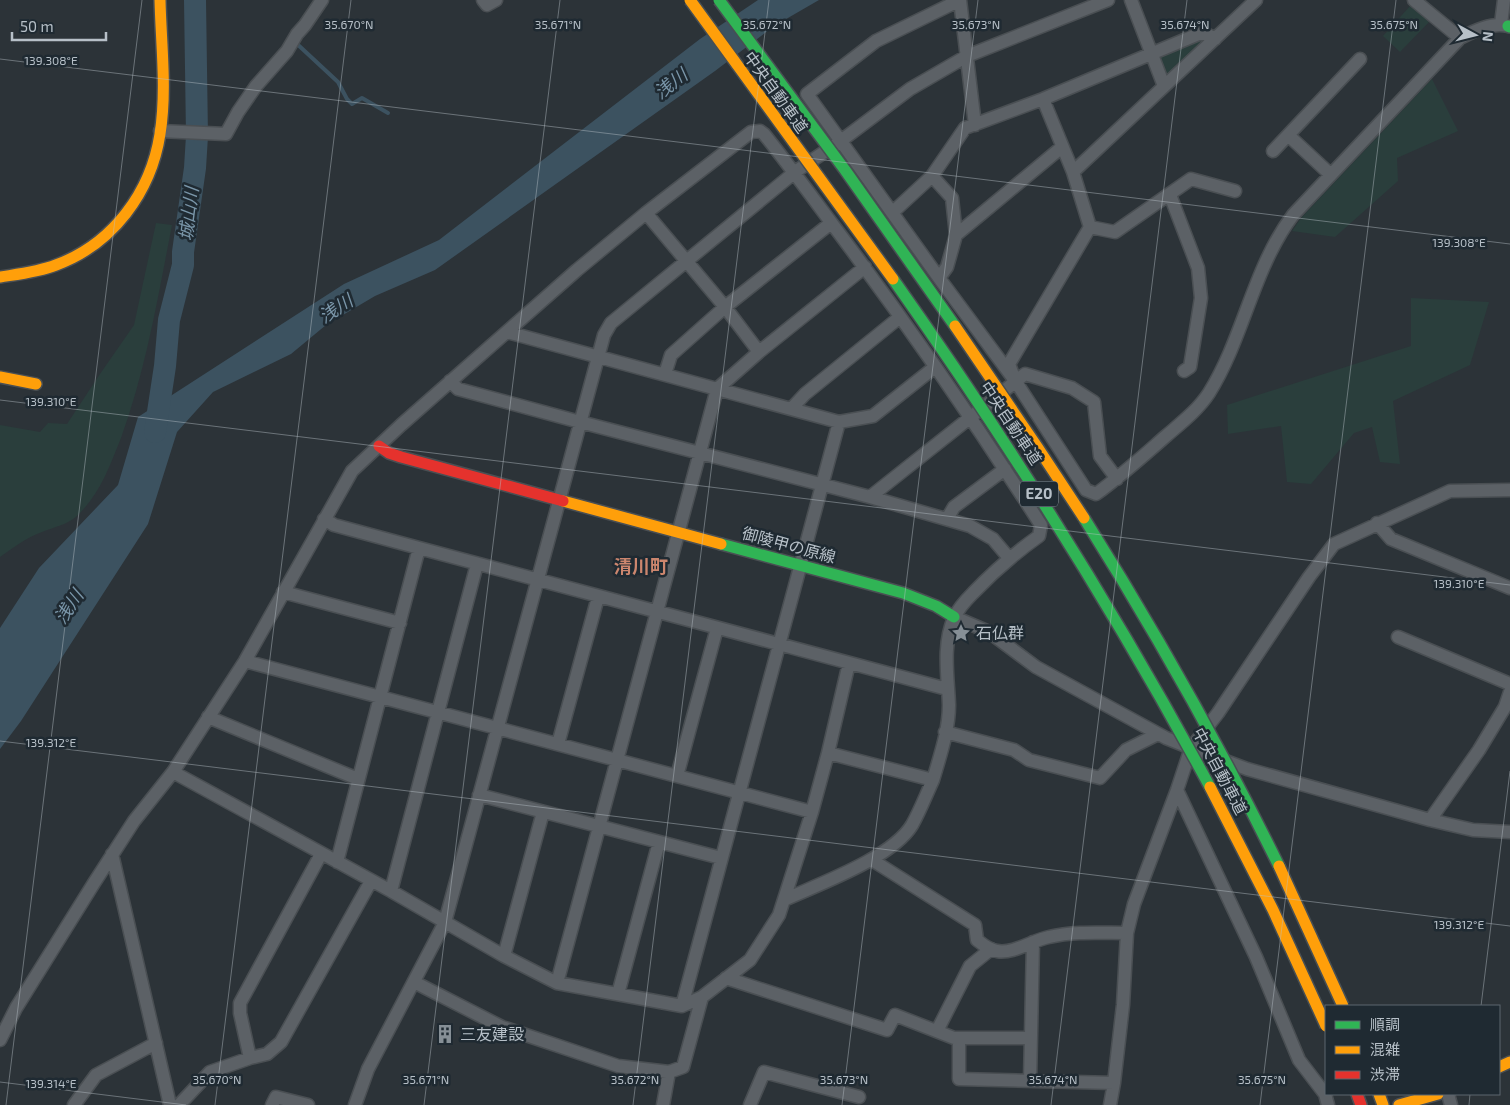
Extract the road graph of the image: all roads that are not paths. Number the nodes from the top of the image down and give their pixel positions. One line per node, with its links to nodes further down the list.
1 (160, 0): 21 (main road)
2 (322, 0): 21 (street)
3 (483, 0): 4 (street)
4 (496, 0)
5 (690, 0): 135 (main road, 中央自動車道 / E20, bridge)
6 (719, 0): 133 (main road, 中央自動車道 / E20, bridge)
7 (1108, 0): 16 (street)
8 (1131, 0): 15 (street)
9 (1256, 0): 14 (street)
10 (1414, 0): 13 (street)
11 (1504, 0): 12 (street)
12 (1506, 26): 13 (street)
13 (1460, 38): 28 (street)
14 (1215, 39): 15 (street); 18 (street)
15 (1151, 53): 18 (street); 19 (street)
16 (967, 56): 20 (street); 23 (street); 23 (street)
17 (1360, 59): 22 (street)
18 (1164, 86): 27 (street)
19 (1043, 99): 20 (street); 24 (street)
20 (975, 125): 29 (street)
21 (160, 131): 39 (main road)
22 (1288, 135): 25 (street); 28 (street)
23 (842, 140): 26 (street); 32 (street)
24 (1062, 147): 27 (street); 36 (street)
25 (1273, 151)
26 (795, 172): 33 (street); 34 (street); 37 (street)
27 (1073, 172): 35 (street)
28 (1331, 174): 61 (street)
29 (932, 176): 32 (street); 36 (street)
30 (1235, 191): 31 (street)
31 (1170, 195): 35 (street); 47 (street)
32 (893, 212): 40 (street)
33 (646, 213): 37 (street); 43 (street)
34 (832, 223): 38 (street); 41 (street)
35 (1090, 227): 51 (street)
36 (956, 235): 40 (street)
37 (687, 261): 41 (street); 45 (street)
38 (865, 267): 42 (street); 44 (street)
39 (0, 277)
40 (939, 278): 51 (street)
41 (725, 307): 44 (street); 48 (street)
42 (900, 317): 46 (street); 54 (street)
43 (506, 332): 45 (street); 50 (street)
44 (759, 352): 53 (street)
45 (598, 357): 48 (street); 56 (street)
46 (935, 367): 55 (street); 57 (street)
47 (1184, 370)
48 (664, 374): 53 (street)
49 (0, 377): 52 (main road)
50 (450, 381): 56 (street); 58 (street)
51 (1016, 382): 55 (street); 61 (street); 63 (street)
52 (36, 384)
53 (717, 389): 54 (street); 59 (street)
54 (792, 408): 57 (street)
55 (970, 417): 60 (street); 65 (street)
56 (580, 422): 59 (street); 66 (street)
57 (839, 422): 62 (street)
58 (379, 446): 66 (main road, 御陵甲の原線); 67 (street)
59 (700, 453): 62 (street); 71 (street)
60 (1005, 469): 68 (street); 70 (street)
61 (1117, 479): 63 (street)
62 (822, 485): 65 (street); 75 (street)
63 (1086, 490): 70 (street)
64 (1510, 490): 69 (street)
65 (870, 497): 68 (street)
66 (559, 501): 71 (main road, 御陵甲の原線); 76 (street)
67 (324, 519): 72 (street); 78 (street)
68 (947, 519): 73 (street)
69 (1377, 523): 77 (street); 99 (street)
70 (1041, 525): 73 (street)
71 (678, 532): 75 (main road, 御陵甲の原線); 80 (street)
72 (419, 548): 74 (street); 82 (street)
73 (1009, 558): 81 (street)
74 (477, 564): 76 (street); 93 (street)
75 (801, 565): 81 (main road, 御陵甲の原線); 85 (street)
76 (538, 580): 79 (street); 95 (street)
77 (1510, 588)
78 (282, 592): 82 (street); 86 (street)
79 (598, 597): 80 (street); 98 (street)
80 (656, 612): 83 (street); 101 (street)
81 (954, 617): 89 (street); 97 (street, 御陵甲の原線)
82 (400, 623): 91 (street)
83 (717, 628): 85 (street); 103 (street)
84 (1398, 637): 88 (street)
85 (779, 644): 87 (street); 107 (street)
86 (245, 661): 91 (street); 94 (street)
87 (849, 663): 89 (street); 100 (street)
88 (1510, 684)
89 (947, 689): 96 (street)
90 (1510, 692): 92 (street)
91 (381, 697): 93 (street); 104 (street)
92 (1508, 706): 111 (street)
93 (438, 712): 95 (street); 121 (street)
94 (208, 717): 102 (street); 104 (street)
95 (498, 728): 98 (street); 108 (street)
96 (945, 732): 97 (street); 105 (street)
97 (1162, 736): 99 (street, 御陵甲の原線)
98 (558, 744): 101 (street)
99 (1191, 748): 106 (street); 111 (street, 御陵甲の原線)
100 (828, 752): 105 (street); 110 (street)
101 (617, 760): 103 (street); 112 (street)
102 (173, 772): 115 (street); 116 (street)
103 (677, 776): 107 (street)
104 (358, 779): 119 (street)
105 (933, 780): 118 (street)
106 (1177, 790): 124 (street); 145 (street)
107 (740, 792): 110 (street); 117 (street)
108 (479, 795): 109 (street); 123 (street)
109 (543, 812): 112 (street); 127 (street)
110 (812, 812): 122 (street)
111 (1430, 820): 113 (street, 御陵甲の原線)
112 (599, 826): 114 (street); 130 (street)
113 (1510, 832)
114 (659, 842): 117 (street); 131 (street)
115 (112, 854): 139 (street); 140 (street)
116 (321, 854): 119 (street); 141 (street)
117 (721, 858): 134 (street)
118 (872, 860): 122 (street); 126 (street)
119 (337, 862): 120 (street)
120 (371, 882): 121 (street); 141 (street)
121 (391, 891): 123 (street)
122 (784, 900): 128 (street)
123 (445, 922): 127 (street); 129 (street)
124 (1127, 933): 125 (street); 144 (street)
125 (1034, 942): 126 (street); 138 (street)
126 (991, 949): 136 (street)
127 (504, 956): 130 (street)
128 (726, 978): 132 (street); 136 (street)
129 (414, 982): 142 (street); 153 (street)
130 (557, 983): 131 (street)
131 (618, 994): 134 (street)
132 (702, 997): 134 (street); 142 (street)
133 (1343, 1005)
134 (682, 1006)
135 (1325, 1024)
136 (937, 1032): 137 (street)
137 (959, 1038): 138 (street); 143 (street)
138 (1031, 1038): 143 (street)
139 (0, 1040)
140 (156, 1043): 148 (street); 149 (street)
141 (250, 1058): 150 (street)
142 (669, 1072): 154 (street)
143 (1030, 1081): 144 (street)
144 (1114, 1083): 156 (street)
145 (1325, 1094)
146 (1434, 1095): 157 (main road)
147 (859, 1097): 155 (street)
148 (74, 1105)
149 (170, 1105)
150 (179, 1105)
151 (272, 1105): 152 (street)
152 (308, 1105)
153 (356, 1105)
154 (663, 1105)
155 (750, 1105)
156 (1110, 1105)
157 (1399, 1105)

